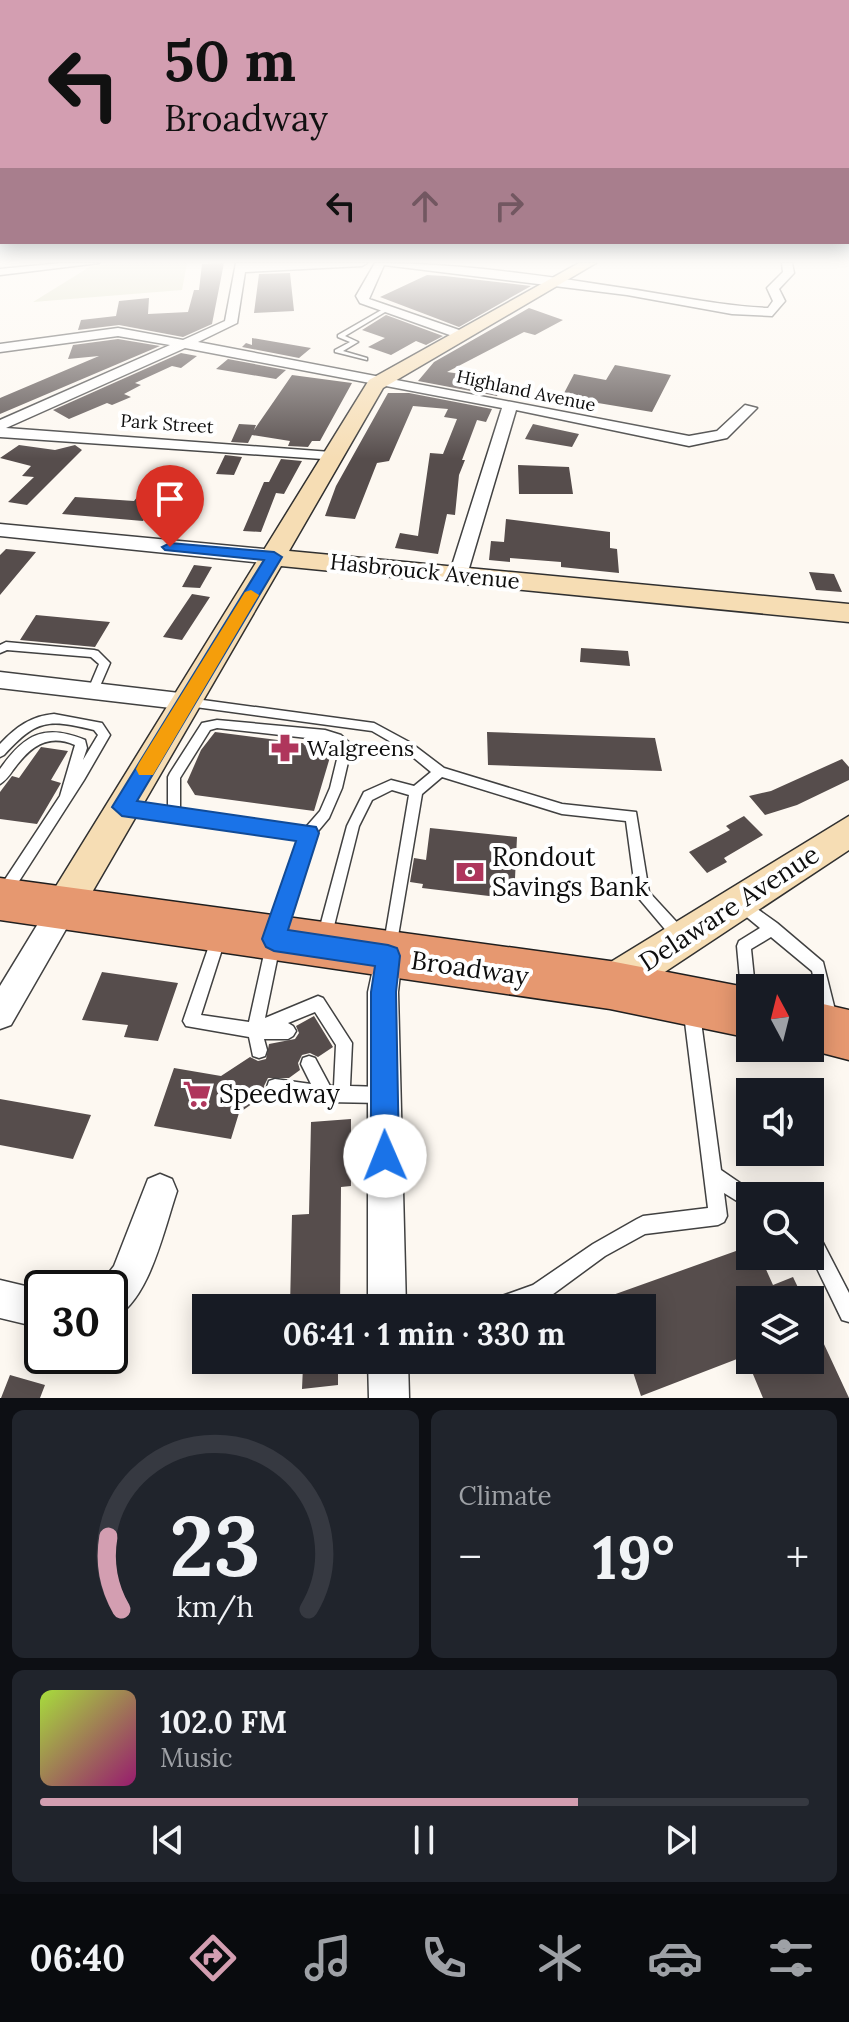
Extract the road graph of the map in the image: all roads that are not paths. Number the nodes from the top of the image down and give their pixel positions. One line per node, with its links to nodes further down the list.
1 (219, 328): 7 (street)
2 (230, 328): 9 (street)
3 (354, 328): 10 (lane)
4 (442, 328): 6 (street)
5 (473, 328): 6 (main road)
6 (461, 335): 11 (main road)
7 (182, 344): 8 (street, Highland Avenue); 9 (street, Highland Avenue); 14 (street)
8 (0, 348)
9 (227, 352): 11 (street, Highland Avenue)
10 (365, 359)
11 (382, 379): 12 (street, Highland Avenue); 16 (main road)
12 (510, 406): 13 (street, Highland Avenue); 19 (street)
13 (750, 408)
14 (0, 425)
15 (0, 432): 16 (street, Park Street)
16 (331, 457): 18 (main road)
17 (0, 530): 18 (street, Hasbrouck Avenue)
18 (274, 557): 19 (main road, Hasbrouck Avenue); 24 (main road)
19 (458, 575): 20 (main road, Hasbrouck Avenue)
20 (849, 613)
21 (0, 649): 23 (lane)
22 (0, 680): 23 (street)
23 (93, 690): 24 (street)
24 (188, 702): 26 (lane); 30 (main road)
25 (0, 752): 29 (lane)
26 (440, 772): 28 (lane); 40 (lane)
27 (0, 779): 29 (lane)
28 (416, 792): 41 (lane); 42 (lane)
29 (66, 796): 34 (lane)
30 (122, 807): 31 (lane); 36 (main road)
31 (174, 815): 33 (lane); 33 (lane)
32 (849, 831): 35 (main road, Delaware Avenue)
33 (309, 833): 39 (lane)
34 (0, 899): 36 (highway, Broadway)
35 (740, 901): 37 (lane); 40 (main road, Delaware Avenue)
36 (63, 908): 38 (highway, Broadway); 44 (street)
37 (772, 928): 43 (lane); 50 (lane)
38 (221, 931): 39 (highway, Broadway); 49 (lane)
39 (274, 939): 41 (highway, Broadway); 49 (lane)
40 (682, 939): 45 (main road, Delaware Avenue)
41 (322, 946): 42 (highway, Broadway)
42 (388, 956): 45 (highway, Broadway); 56 (street)
43 (747, 974)
44 (9, 983): 48 (street)
45 (610, 985): 46 (highway, Broadway)
46 (691, 1002): 47 (highway, Broadway); 57 (lane)
47 (736, 1010)
48 (0, 1014)
49 (255, 1030): 51 (lane); 52 (lane); 55 (lane)
50 (830, 1030)
51 (288, 1031)
52 (259, 1050)
53 (309, 1064): 55 (lane)
54 (275, 1087): 55 (lane)
55 (334, 1094): 56 (lane)
56 (385, 1095): 62 (street)
57 (713, 1175): 59 (lane); 63 (lane)
58 (160, 1191): 61 (street)
59 (736, 1191)
60 (824, 1263): 66 (lane)
61 (128, 1278)
62 (387, 1294)
63 (535, 1294)
64 (0, 1299): 65 (street)
65 (24, 1305)
66 (849, 1313)
67 (388, 1374): 68 (street)
68 (389, 1398)

